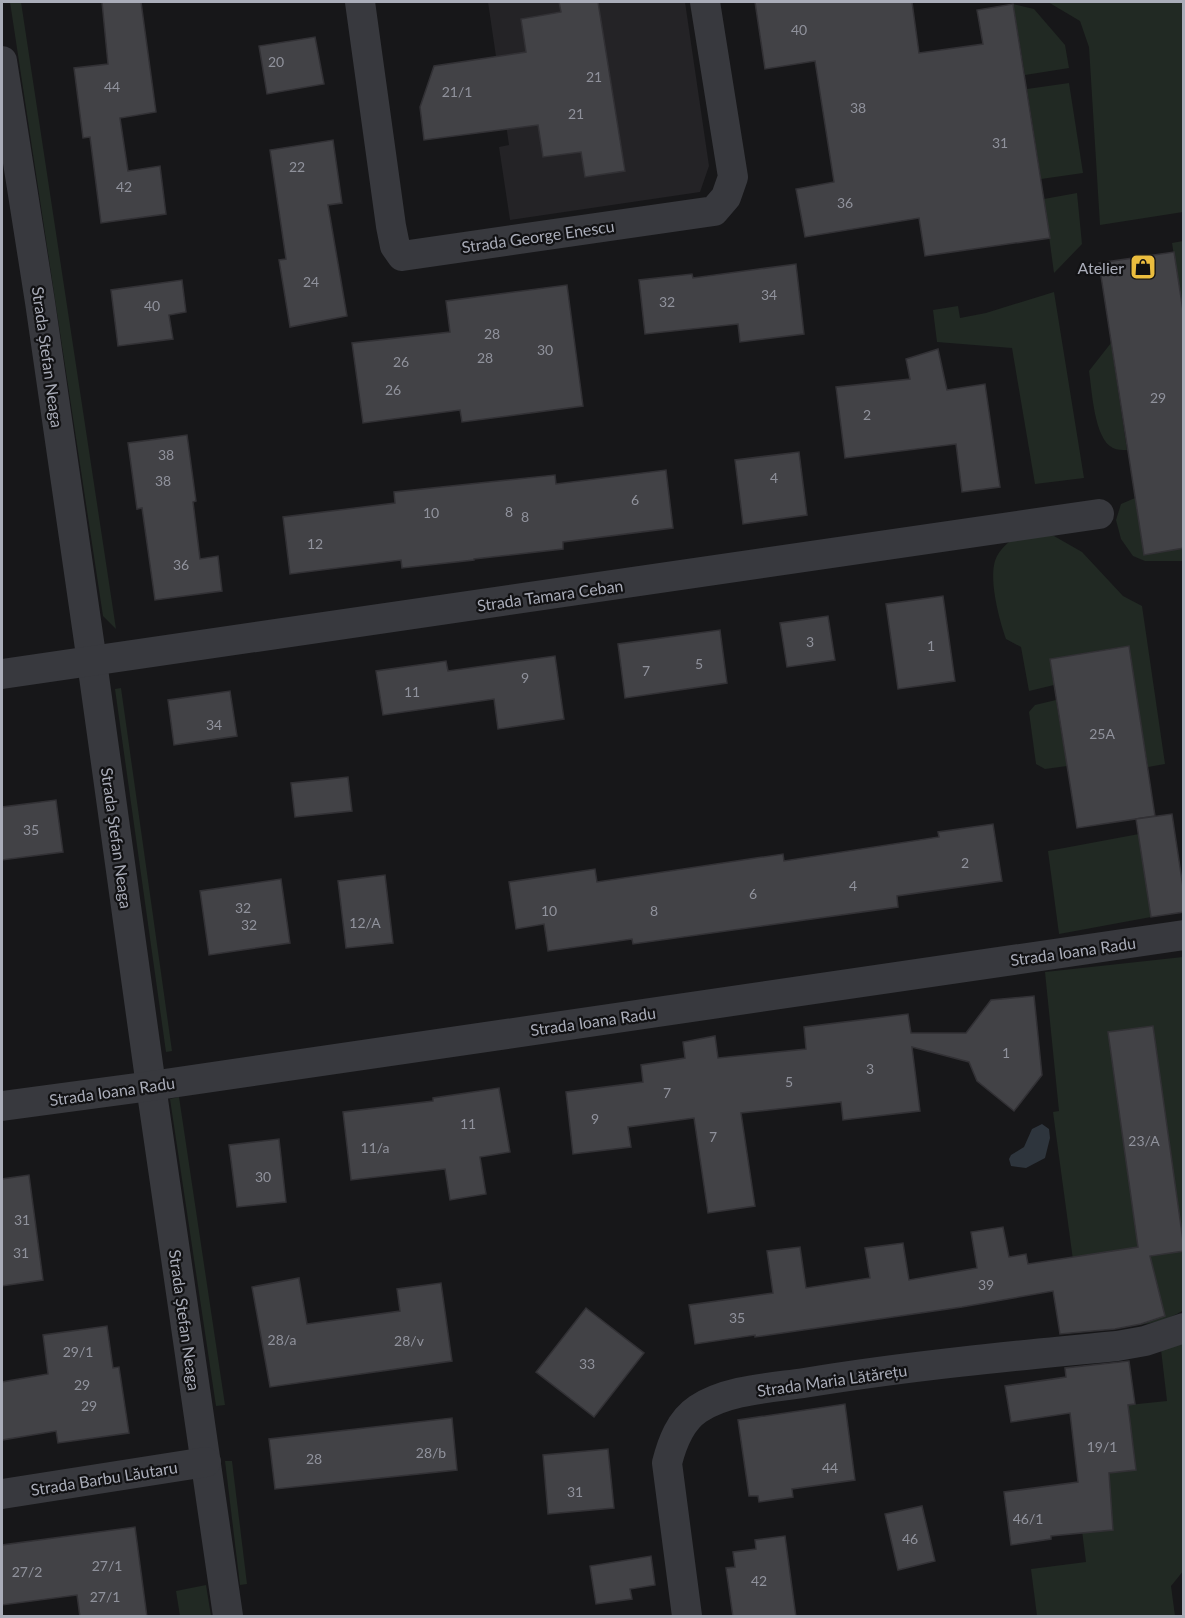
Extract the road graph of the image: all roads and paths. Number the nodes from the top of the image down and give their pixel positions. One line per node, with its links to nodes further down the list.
1 (360, 2): 2 (street, Strada George Enescu)
2 (705, 2)
3 (2, 61): 5 (street, Strada Ștefan Neaga)
4 (1099, 514): 5 (street, Strada Tamara Ceban)
5 (92, 662): 6 (street, Strada Tamara Ceban); 8 (street, Strada Ștefan Neaga)
6 (2, 674)
7 (1184, 935): 8 (street, Strada Ioana Radu)
8 (151, 1086): 9 (street, Strada Ioana Radu); 11 (street, Strada Ștefan Neaga)
9 (2, 1106)
10 (1184, 1328): 14 (street, Strada Maria Lătărețu)
11 (206, 1462): 12 (street, Strada Barbu Lăutaru); 13 (street, Strada Ștefan Neaga)
12 (2, 1494)
13 (228, 1617)
14 (687, 1617)

